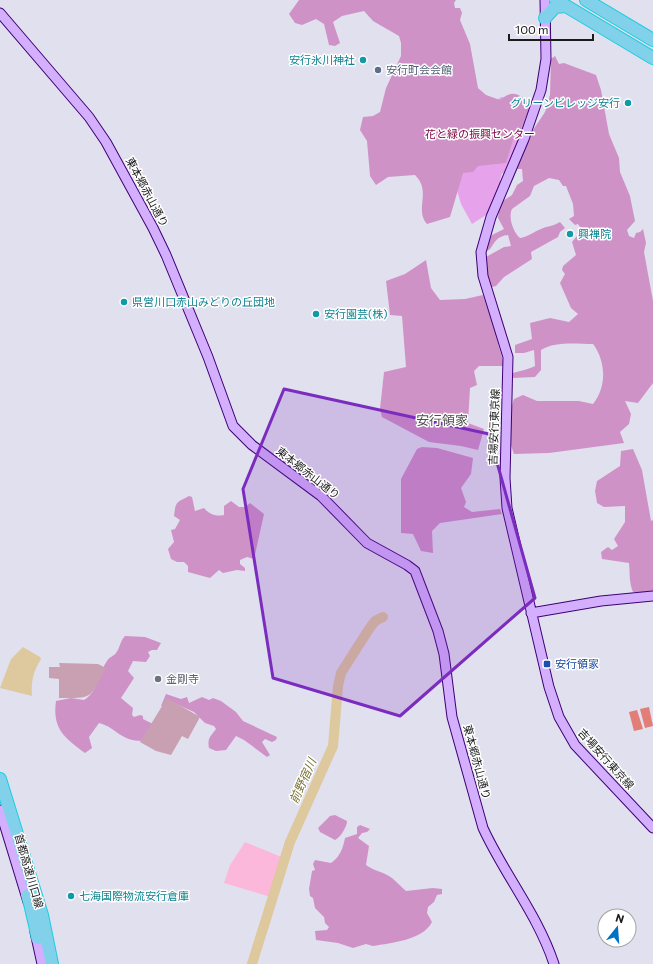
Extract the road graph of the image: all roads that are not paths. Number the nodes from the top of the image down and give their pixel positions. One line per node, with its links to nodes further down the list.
1 (545, 0): 6 (street, 吉場安行東京線)
2 (586, 0): 8 (highway)
3 (595, 0): 7 (highway)
4 (562, 2): 6 (highway); 9 (highway); 10 (highway)
5 (0, 13): 20 (street, 東本郷赤山通り)
6 (544, 18): 12 (street, 吉場安行東京線)
7 (653, 35)
8 (653, 40)
9 (653, 52)
10 (653, 58)
11 (653, 596): 12 (street)
12 (531, 613): 17 (street, 吉場安行東京線)
13 (0, 774): 19 (street)
14 (0, 779): 19 (highway, 首都高速川口線)
15 (0, 802): 18 (highway, 首都高速川口線)
16 (0, 810): 18 (street)
17 (653, 828)
18 (43, 964)
19 (53, 964)
20 (554, 964)

